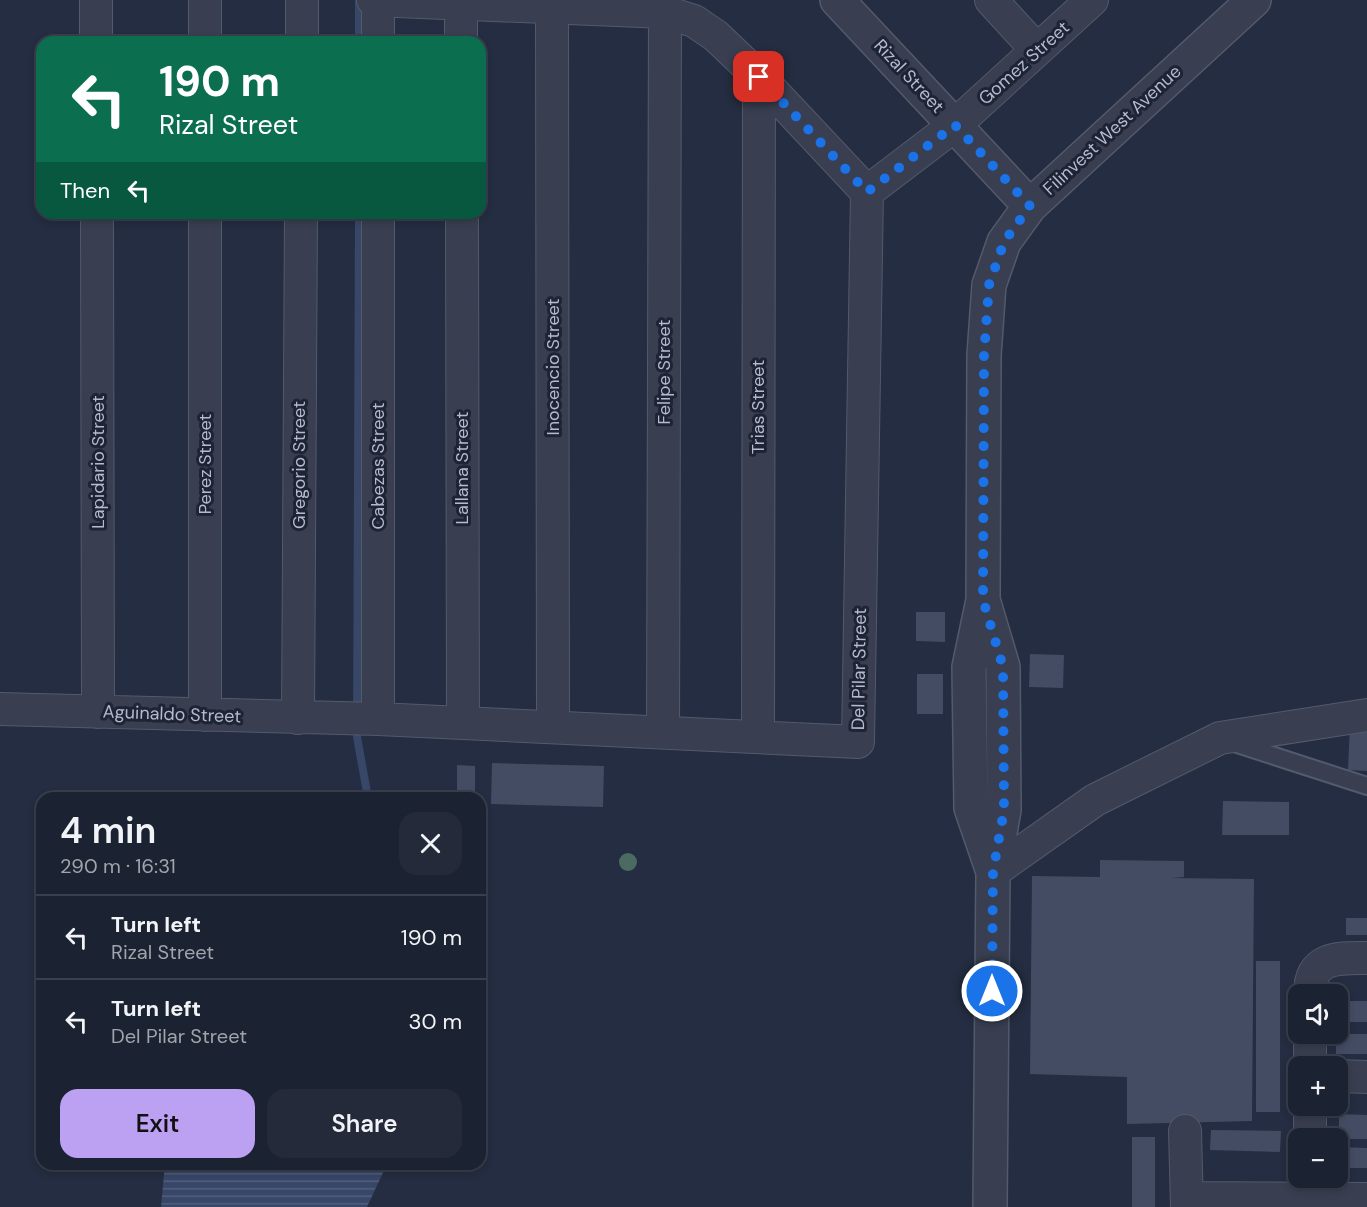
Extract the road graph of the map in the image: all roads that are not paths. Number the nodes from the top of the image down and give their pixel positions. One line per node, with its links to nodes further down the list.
1 (96, 0): 13 (street)
2 (205, 0): 14 (street)
3 (302, 0): 15 (street)
4 (373, 0): 5 (street)
5 (378, 0): 10 (street); 16 (street)
6 (837, 0): 20 (street, Rizal Street)
7 (991, 0): 18 (street)
8 (1092, 0): 18 (street, Gomez Street)
9 (1254, 0): 22 (street, Filinvest West Avenue)
10 (461, 4): 11 (street); 17 (street)
11 (552, 8): 12 (street); 35 (street, Inocencio Street)
12 (665, 12): 19 (street); 36 (street, Felipe Street)
13 (96, 36)
14 (205, 36)
15 (302, 36)
16 (378, 36)
17 (461, 36)
18 (1037, 50): 20 (street, Gomez Street)
19 (759, 77): 21 (street); 37 (street, Trias Street)
20 (955, 125): 21 (street); 22 (street, Rizal Street)
21 (867, 192): 37 (street, Del Pilar Street)
22 (1030, 206): 40 (street, Filinvest West Avenue)
23 (97, 219): 29 (street, Lapidario Street)
24 (205, 219): 30 (street, Perez Street)
25 (301, 219): 32 (street, Gregorio Street)
26 (378, 219): 33 (street, Cabezas Street)
27 (462, 219): 34 (street, Lallana Street)
28 (0, 709): 29 (street, Aguinaldo Street)
29 (98, 712): 30 (street, Aguinaldo Street)
30 (205, 715): 32 (street, Aguinaldo Street)
31 (1367, 715): 38 (street)
32 (298, 718): 33 (street, Aguinaldo Street)
33 (364, 719): 34 (street, Del Pilar Street)
34 (463, 723): 35 (street, Del Pilar Street)
35 (554, 727): 36 (street, Del Pilar Street)
36 (663, 732): 37 (street, Del Pilar Street)
37 (758, 737)
38 (1221, 738): 39 (lane); 40 (street)
39 (1367, 786)
40 (993, 872): 49 (street, Filinvest West Avenue)
41 (1367, 958): 42 (street)
42 (1312, 984)
43 (1348, 1077): 44 (street)
44 (1367, 1077)
45 (1185, 1131): 48 (street)
46 (1310, 1188): 47 (street); 48 (street)
47 (1367, 1198)
48 (1187, 1203)
49 (990, 1207)

